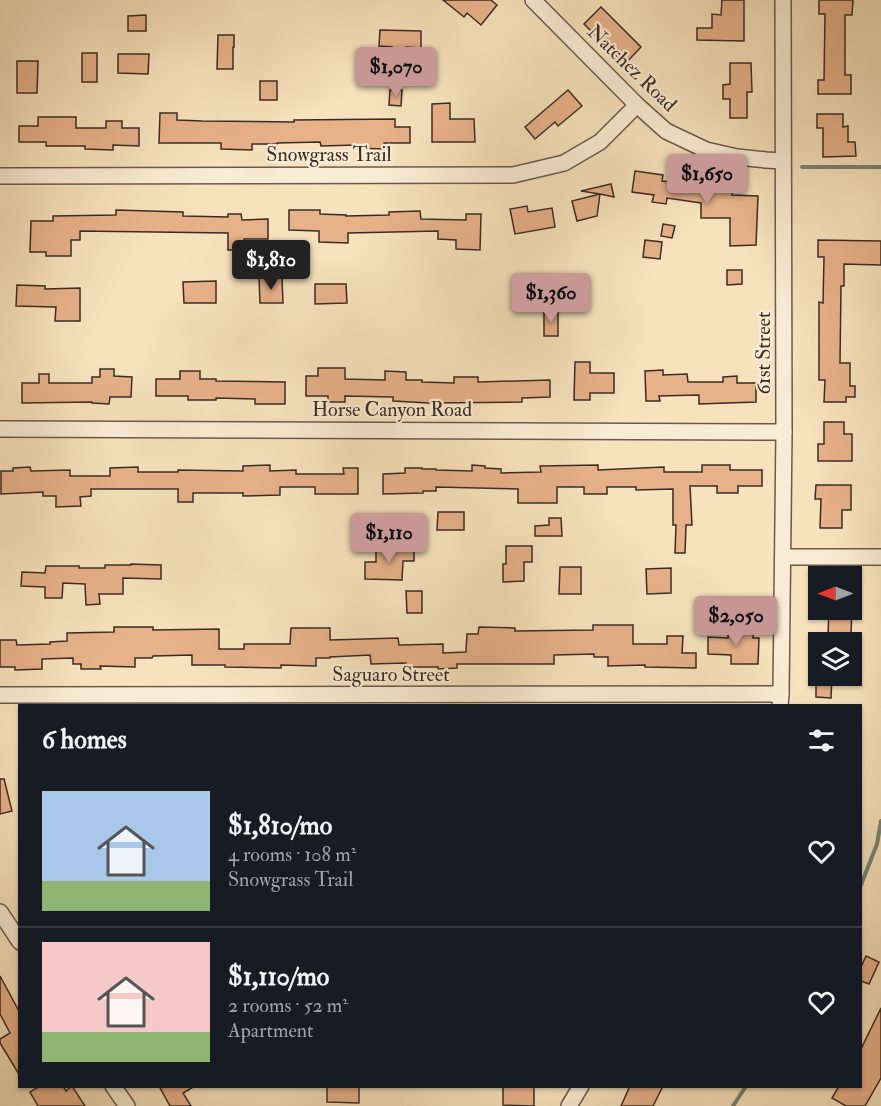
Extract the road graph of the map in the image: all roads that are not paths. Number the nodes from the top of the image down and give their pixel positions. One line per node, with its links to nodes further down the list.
1 (533, 0): 3 (street, Natchez Road)
2 (783, 0): 4 (street, 61st Street)
3 (637, 105): 4 (street, Natchez Road); 5 (street, Snowgrass Trail)
4 (783, 161): 7 (street, 61st Street)
5 (0, 176)
6 (0, 429): 7 (street, Horse Canyon Road)
7 (784, 432): 8 (street, 61st Street)
8 (783, 557): 9 (street); 11 (street, 61st Street)
9 (881, 557)
10 (0, 695): 11 (street, Saguaro Street)
11 (781, 700)
12 (0, 912): 13 (street)
13 (18, 939)
14 (114, 1088): 16 (street)
15 (580, 1088): 17 (street)
16 (127, 1106)
17 (569, 1106)

